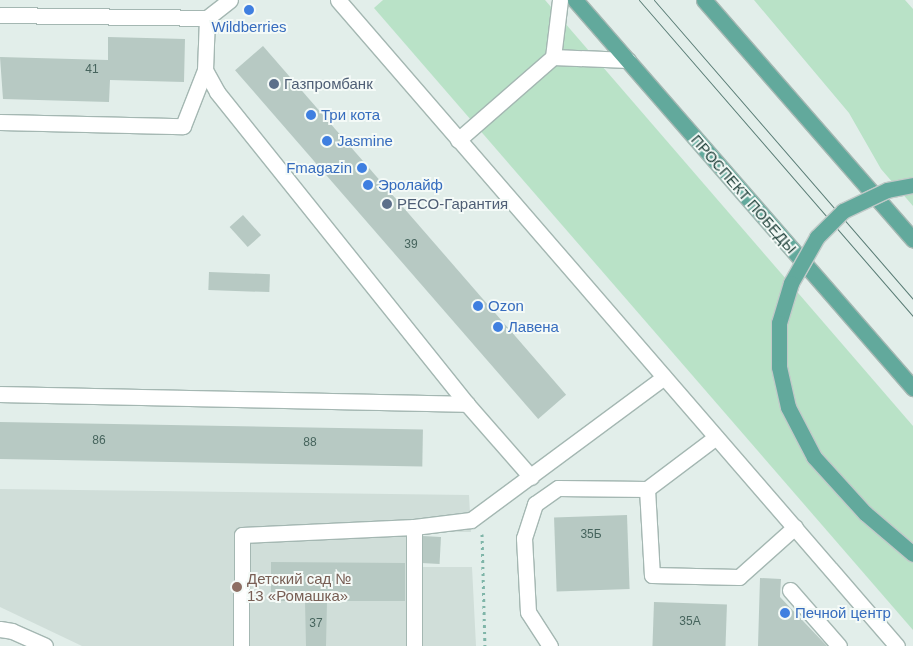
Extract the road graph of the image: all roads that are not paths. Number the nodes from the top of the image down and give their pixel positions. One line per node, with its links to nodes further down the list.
1 (230, 0): 8 (lane)
2 (338, 0): 13 (lane)
3 (560, 0): 9 (lane)
4 (575, 0): 10 (main road, ПРОСПЕКТ ПОБЕДЫ)
5 (704, 0): 15 (main road)
6 (38, 8): 7 (lane); 8 (lane)
7 (0, 15)
8 (207, 18): 11 (lane)
9 (553, 57): 10 (lane); 13 (lane)
10 (628, 60): 17 (main road, ПРОСПЕКТ ПОБЕДЫ)
11 (205, 70): 12 (lane); 19 (lane)
12 (0, 122)
13 (458, 140): 16 (lane)
14 (913, 185): 25 (main road, bridge)
15 (913, 240)
16 (664, 377): 20 (lane); 21 (lane)
17 (913, 388)
18 (0, 394): 19 (lane)
19 (467, 404): 21 (lane)
20 (716, 437): 22 (lane); 23 (lane)
21 (531, 477): 24 (lane)
22 (647, 489): 23 (lane); 31 (lane)
23 (795, 527): 33 (lane)
24 (414, 528): 29 (lane); 30 (lane)
25 (913, 554)
26 (790, 590): 32 (lane)
27 (0, 630): 28 (lane)
28 (45, 646)
29 (241, 646)
30 (414, 646)
31 (550, 646)
32 (839, 646)
33 (897, 646)

